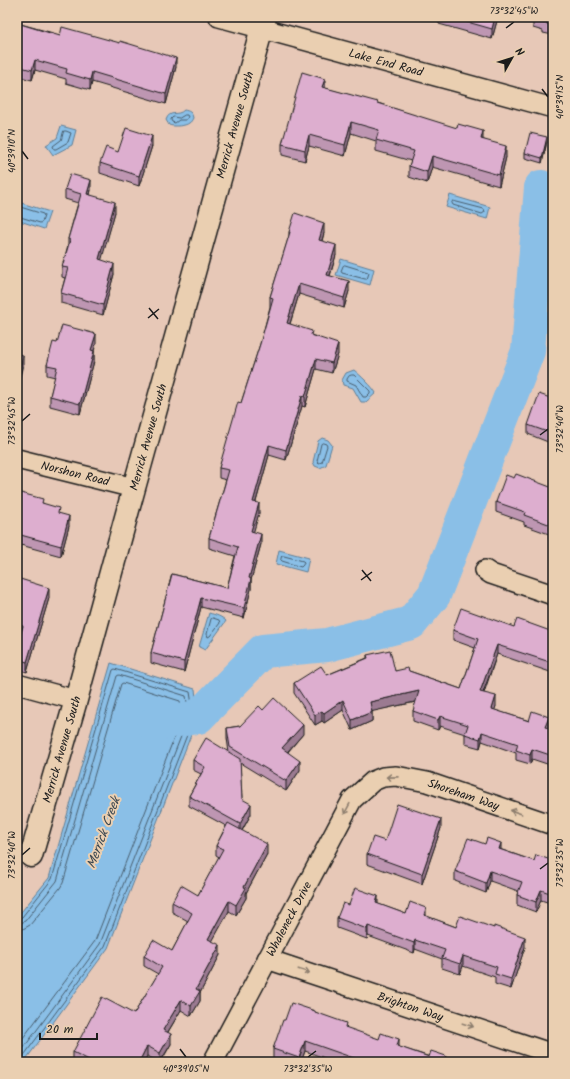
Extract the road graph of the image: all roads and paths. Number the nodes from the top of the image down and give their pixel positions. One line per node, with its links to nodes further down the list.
1 (219, 17): 2 (street, Lake End Road)
2 (263, 23): 3 (street, Lake End Road); 5 (street, Merrick Avenue South)
3 (553, 108)
4 (17, 459): 5 (street, Norshon Road)
5 (134, 488): 9 (street, Merrick Avenue South)
6 (485, 570): 7 (street)
7 (553, 595)
8 (17, 684): 9 (street)
9 (76, 700): 12 (street, Merrick Avenue South)
10 (373, 781): 11 (street, Shoreham Way, one-way to 10); 13 (street, Whaleneck Drive, one-way to 13)
11 (553, 825)
12 (31, 856)
13 (267, 959): 14 (street, Brighton Way, one-way to 14); 15 (street, Whaleneck Drive)
14 (553, 1054)
15 (213, 1062)

